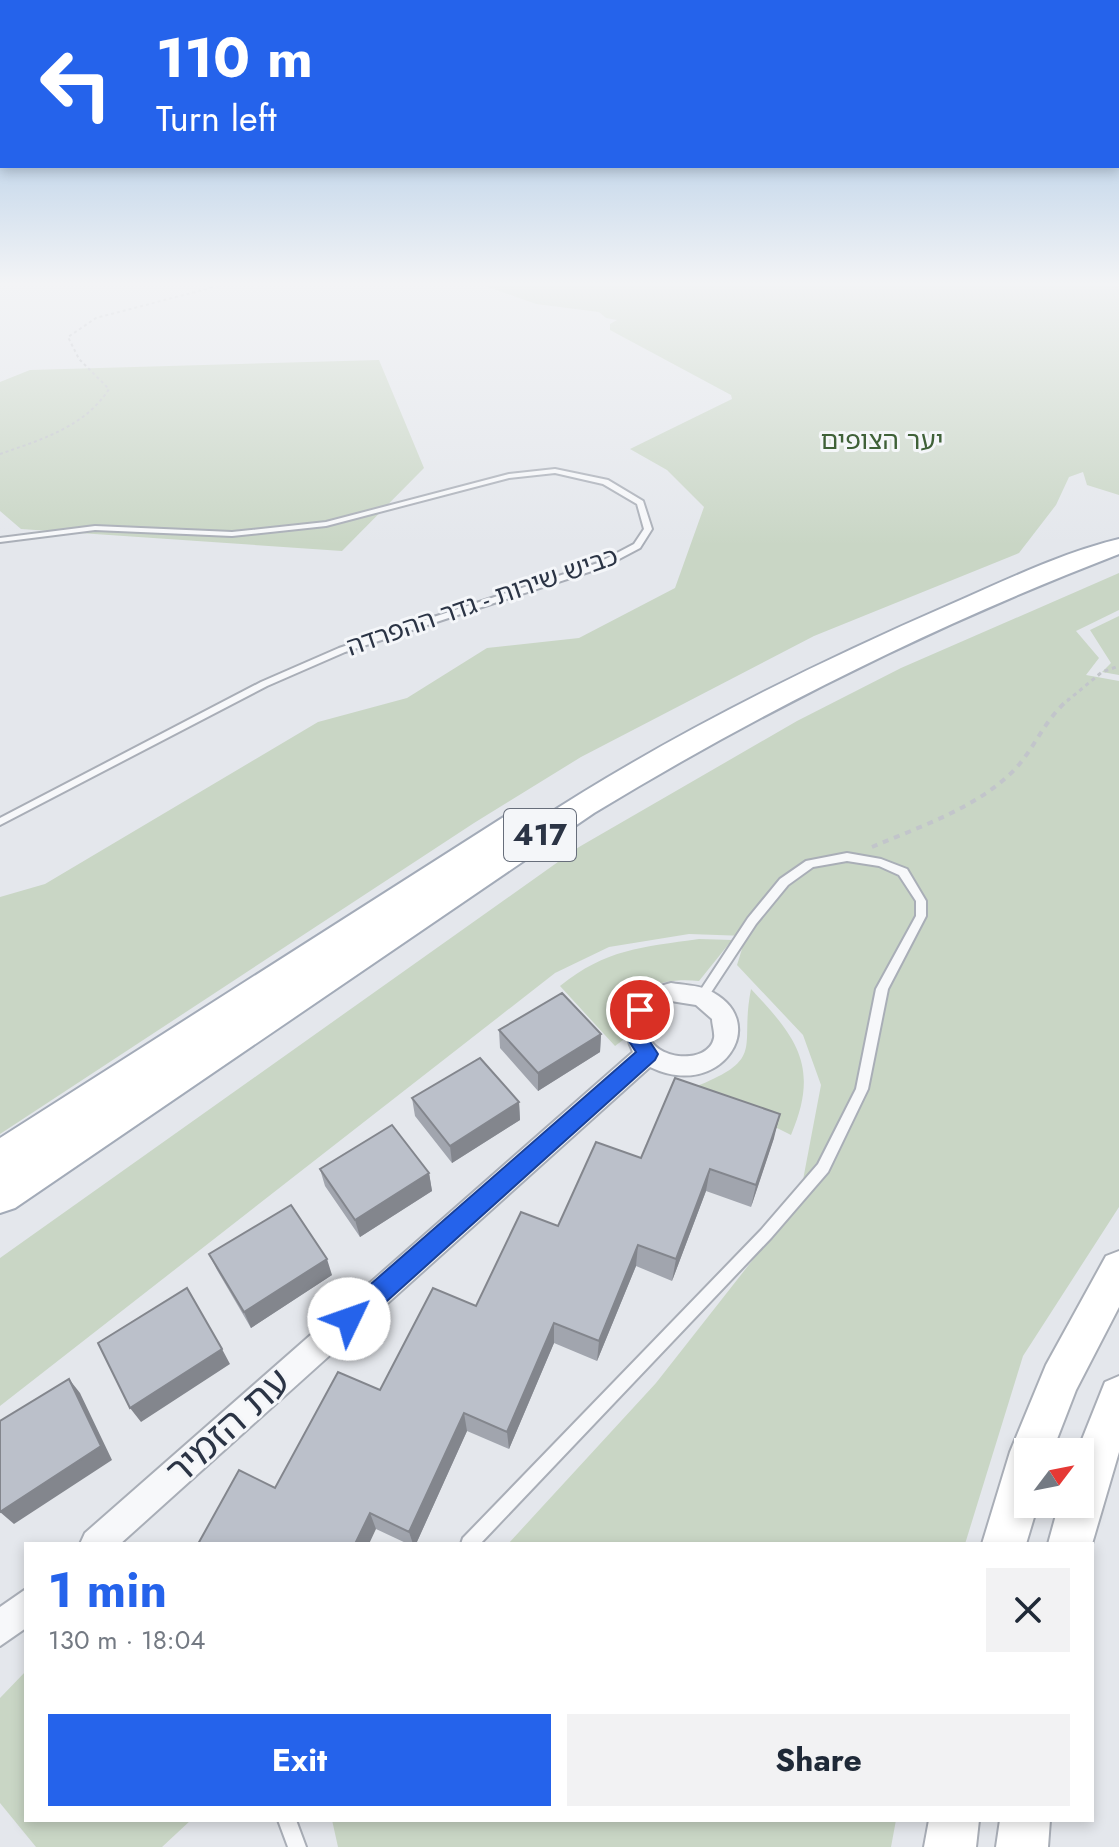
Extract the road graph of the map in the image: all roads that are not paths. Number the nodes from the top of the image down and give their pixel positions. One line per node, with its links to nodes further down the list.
1 (1119, 527): 7 (main road, 417)
2 (0, 540): 4 (lane, כביש שירות - גדר ההפרדה)
3 (1119, 546): 8 (main road, 417)
4 (0, 822)
5 (702, 997): 6 (street); 6 (street); 14 (lane)
6 (648, 1054): 13 (street, עת הזמיר)
7 (0, 1159)
8 (0, 1195)
9 (1119, 1269): 11 (main road)
10 (1119, 1396): 16 (main road)
11 (1037, 1438)
12 (1014, 1510): 15 (main road)
13 (98, 1542)
14 (471, 1542)
15 (1005, 1542)
16 (1071, 1542)
17 (24, 1608): 18 (street)
18 (0, 1629)
19 (288, 1822): 22 (lane)
20 (954, 1822): 23 (main road)
21 (1025, 1822): 24 (main road)
22 (297, 1847)
23 (950, 1847)
24 (1022, 1847)

